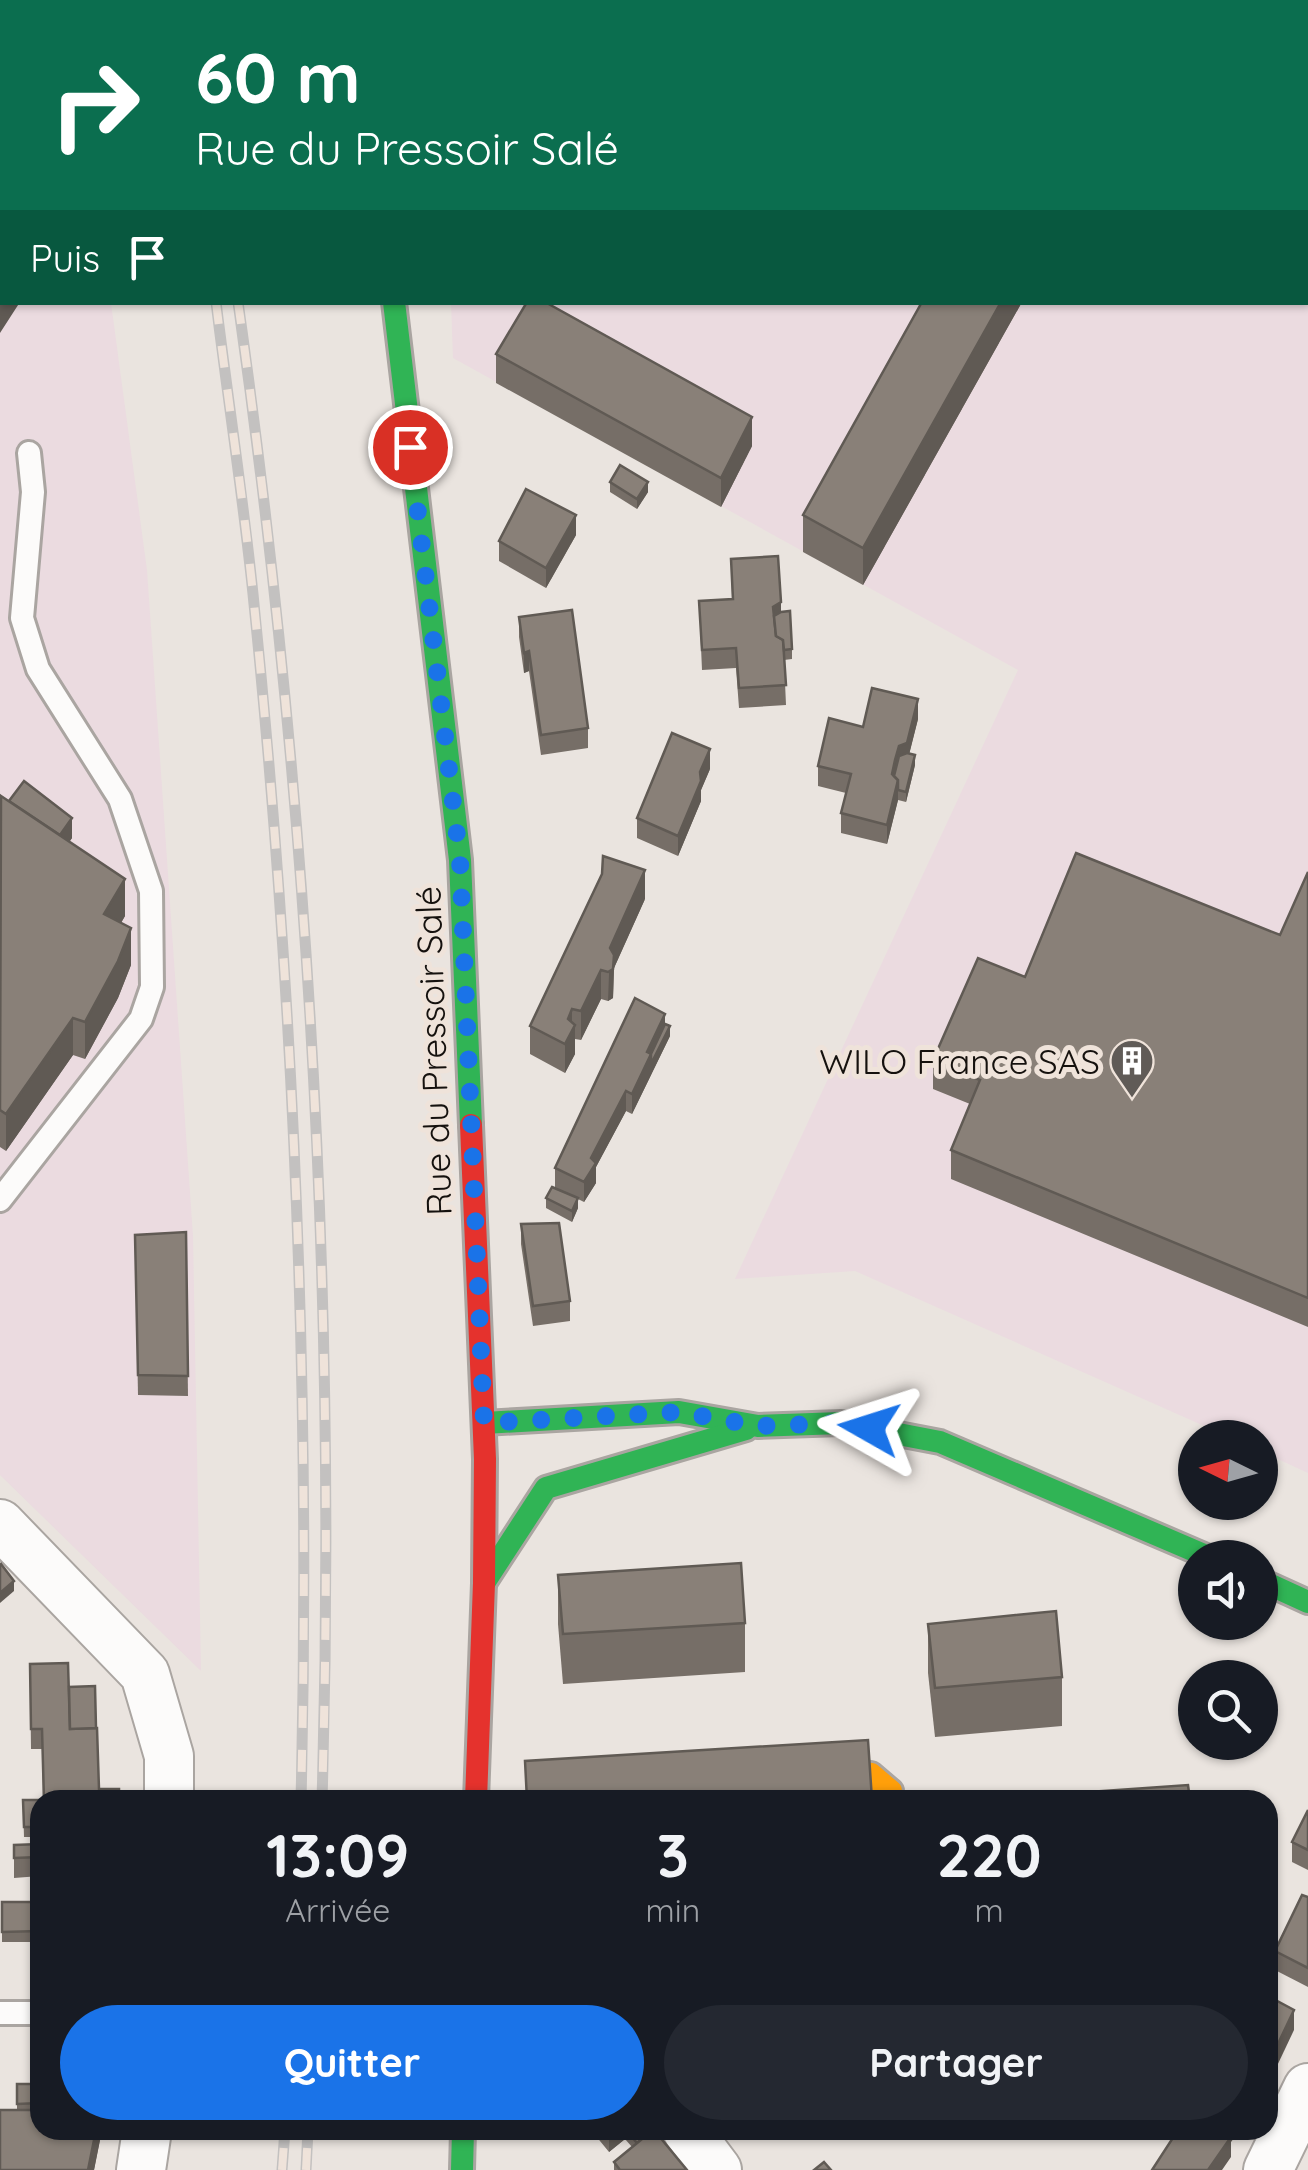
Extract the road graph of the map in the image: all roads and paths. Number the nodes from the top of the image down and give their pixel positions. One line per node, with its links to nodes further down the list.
1 (394, 305): 4 (main road, Rue du Pressoir Salé)
2 (28, 454): 3 (lane)
3 (0, 1200)
4 (484, 1423): 5 (main road); 8 (main road, Rue du Pressoir Salé)
5 (758, 1426): 7 (main road); 8 (main road)
6 (0, 1524): 12 (street)
7 (1178, 1544)
8 (484, 1583): 13 (main road, Rue du Pressoir Salé)
9 (1278, 1588): 10 (main road)
10 (1308, 1602)
11 (766, 1773): 14 (main road)
12 (170, 1790)
13 (482, 1790)
14 (890, 1790)
15 (30, 2013): 16 (lane)
16 (0, 2014)
17 (1308, 2088): 24 (street)
18 (146, 2140): 21 (street)
19 (463, 2140): 22 (main road)
20 (694, 2140): 23 (street)
21 (141, 2170)
22 (462, 2170)
23 (718, 2170)
24 (1268, 2170)

